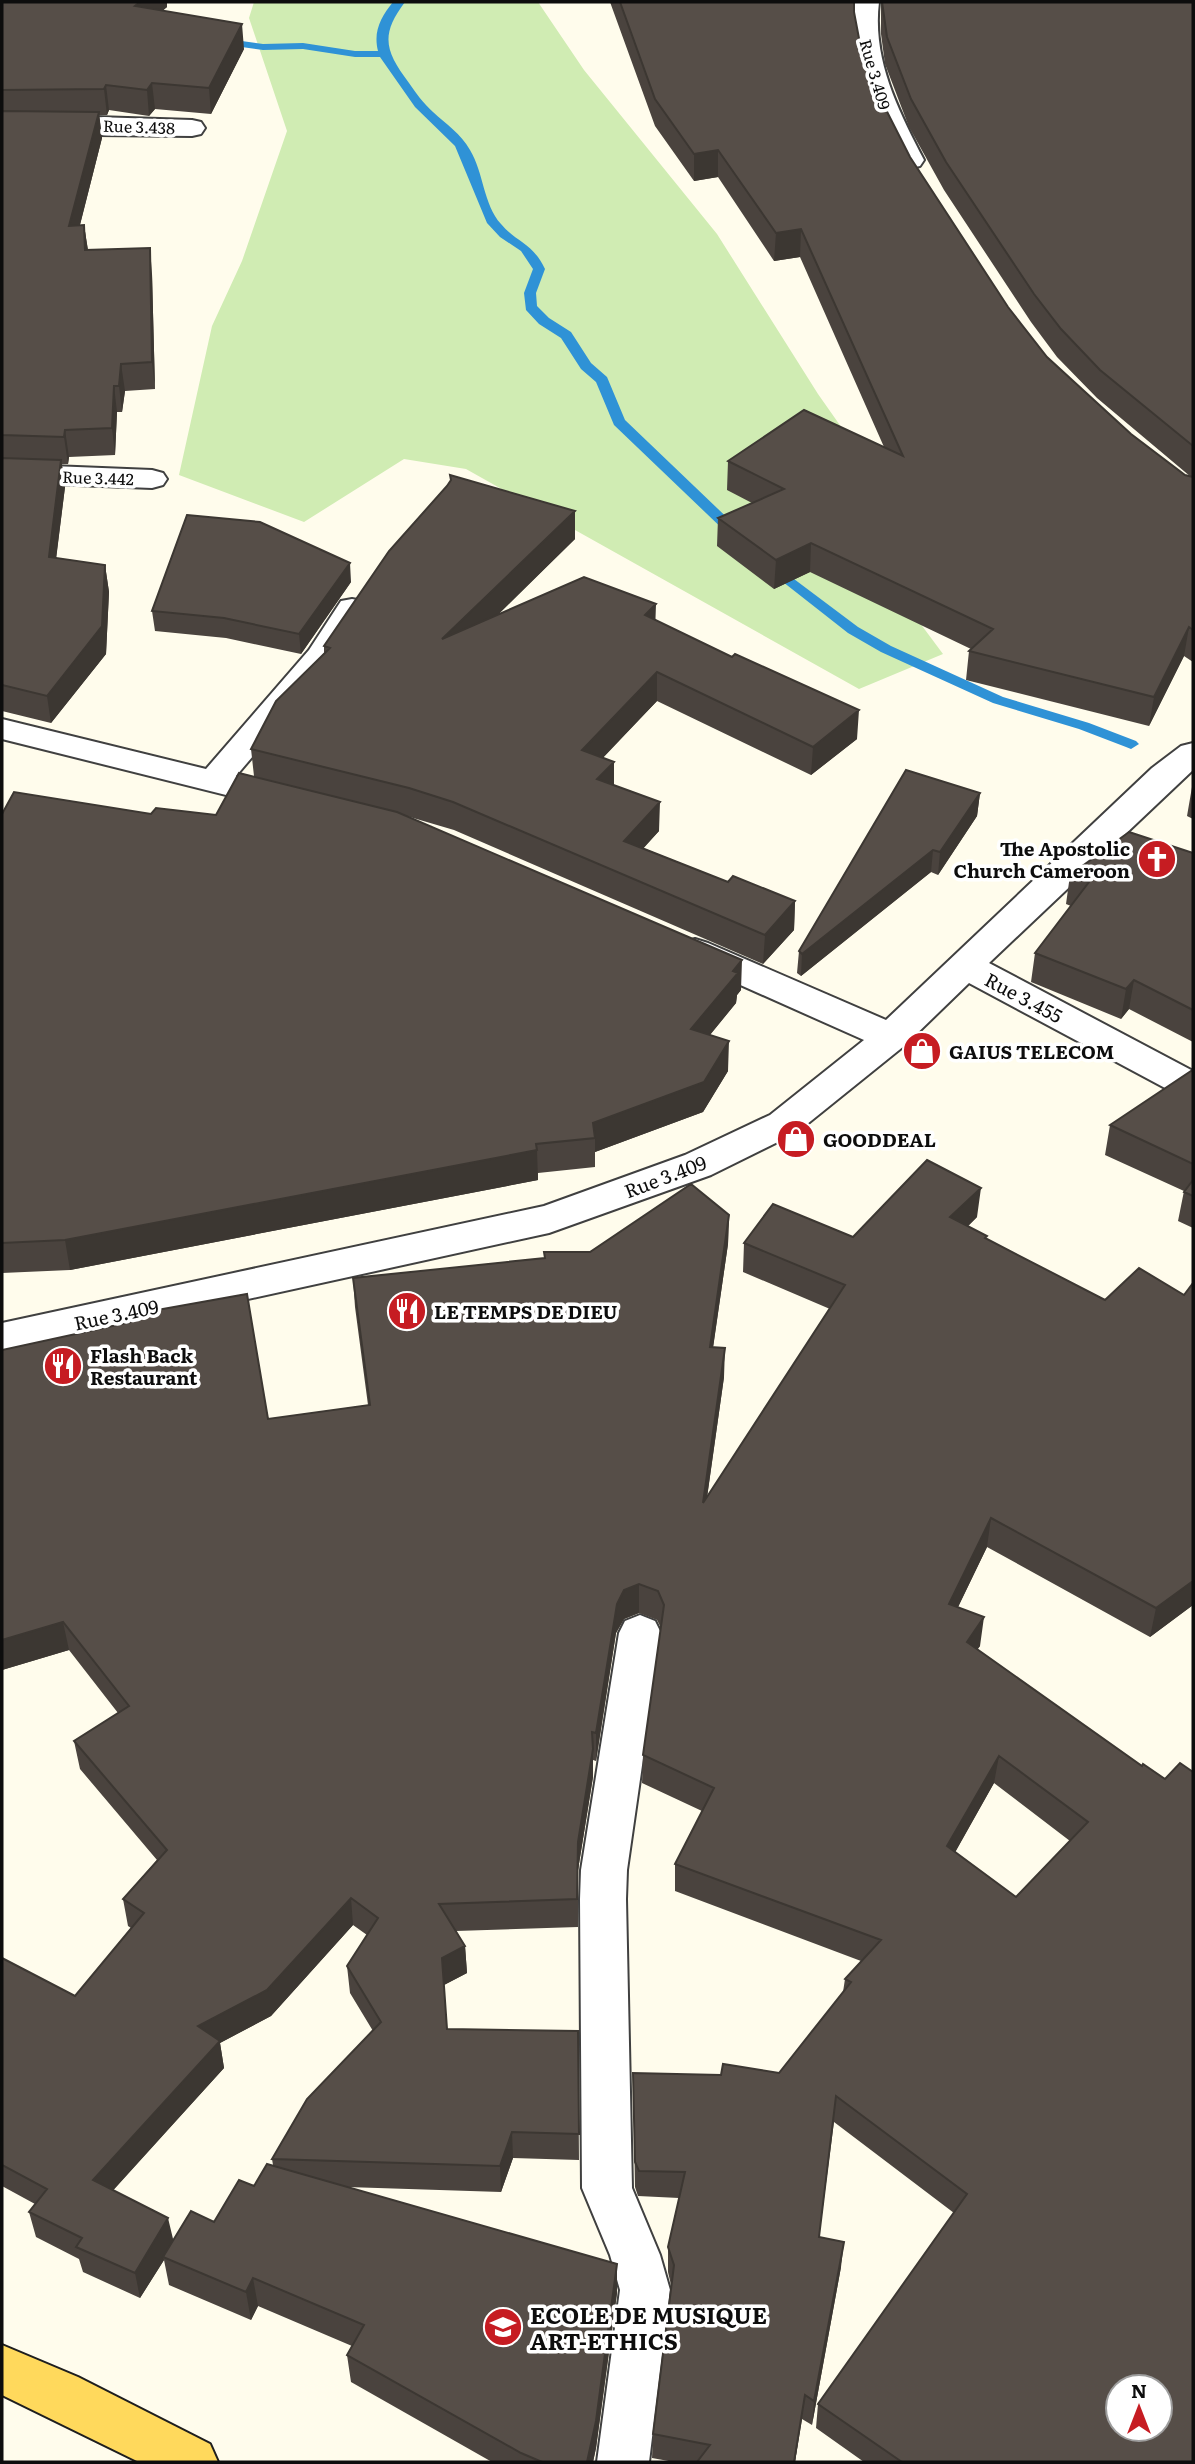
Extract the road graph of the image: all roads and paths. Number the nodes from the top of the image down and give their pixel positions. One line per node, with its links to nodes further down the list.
1 (867, 2): 4 (street, Rue 3.409)
2 (2, 126): 3 (street, Rue 3.438)
3 (192, 128)
4 (921, 177)
5 (2, 473): 6 (street, Rue 3.442)
6 (152, 479)
7 (370, 583): 10 (street)
8 (2, 729): 10 (street)
9 (1193, 753): 13 (street, Rue 3.409)
10 (214, 781): 11 (street)
11 (318, 807)
12 (666, 939): 14 (street)
13 (966, 966): 14 (street, Rue 3.409); 15 (street, Rue 3.455)
14 (891, 1037): 16 (street, Rue 3.409)
15 (1193, 1087)
16 (2, 1338)
17 (640, 1633): 20 (street)
18 (2, 2370): 19 (main road)
19 (192, 2462)
20 (623, 2462)

